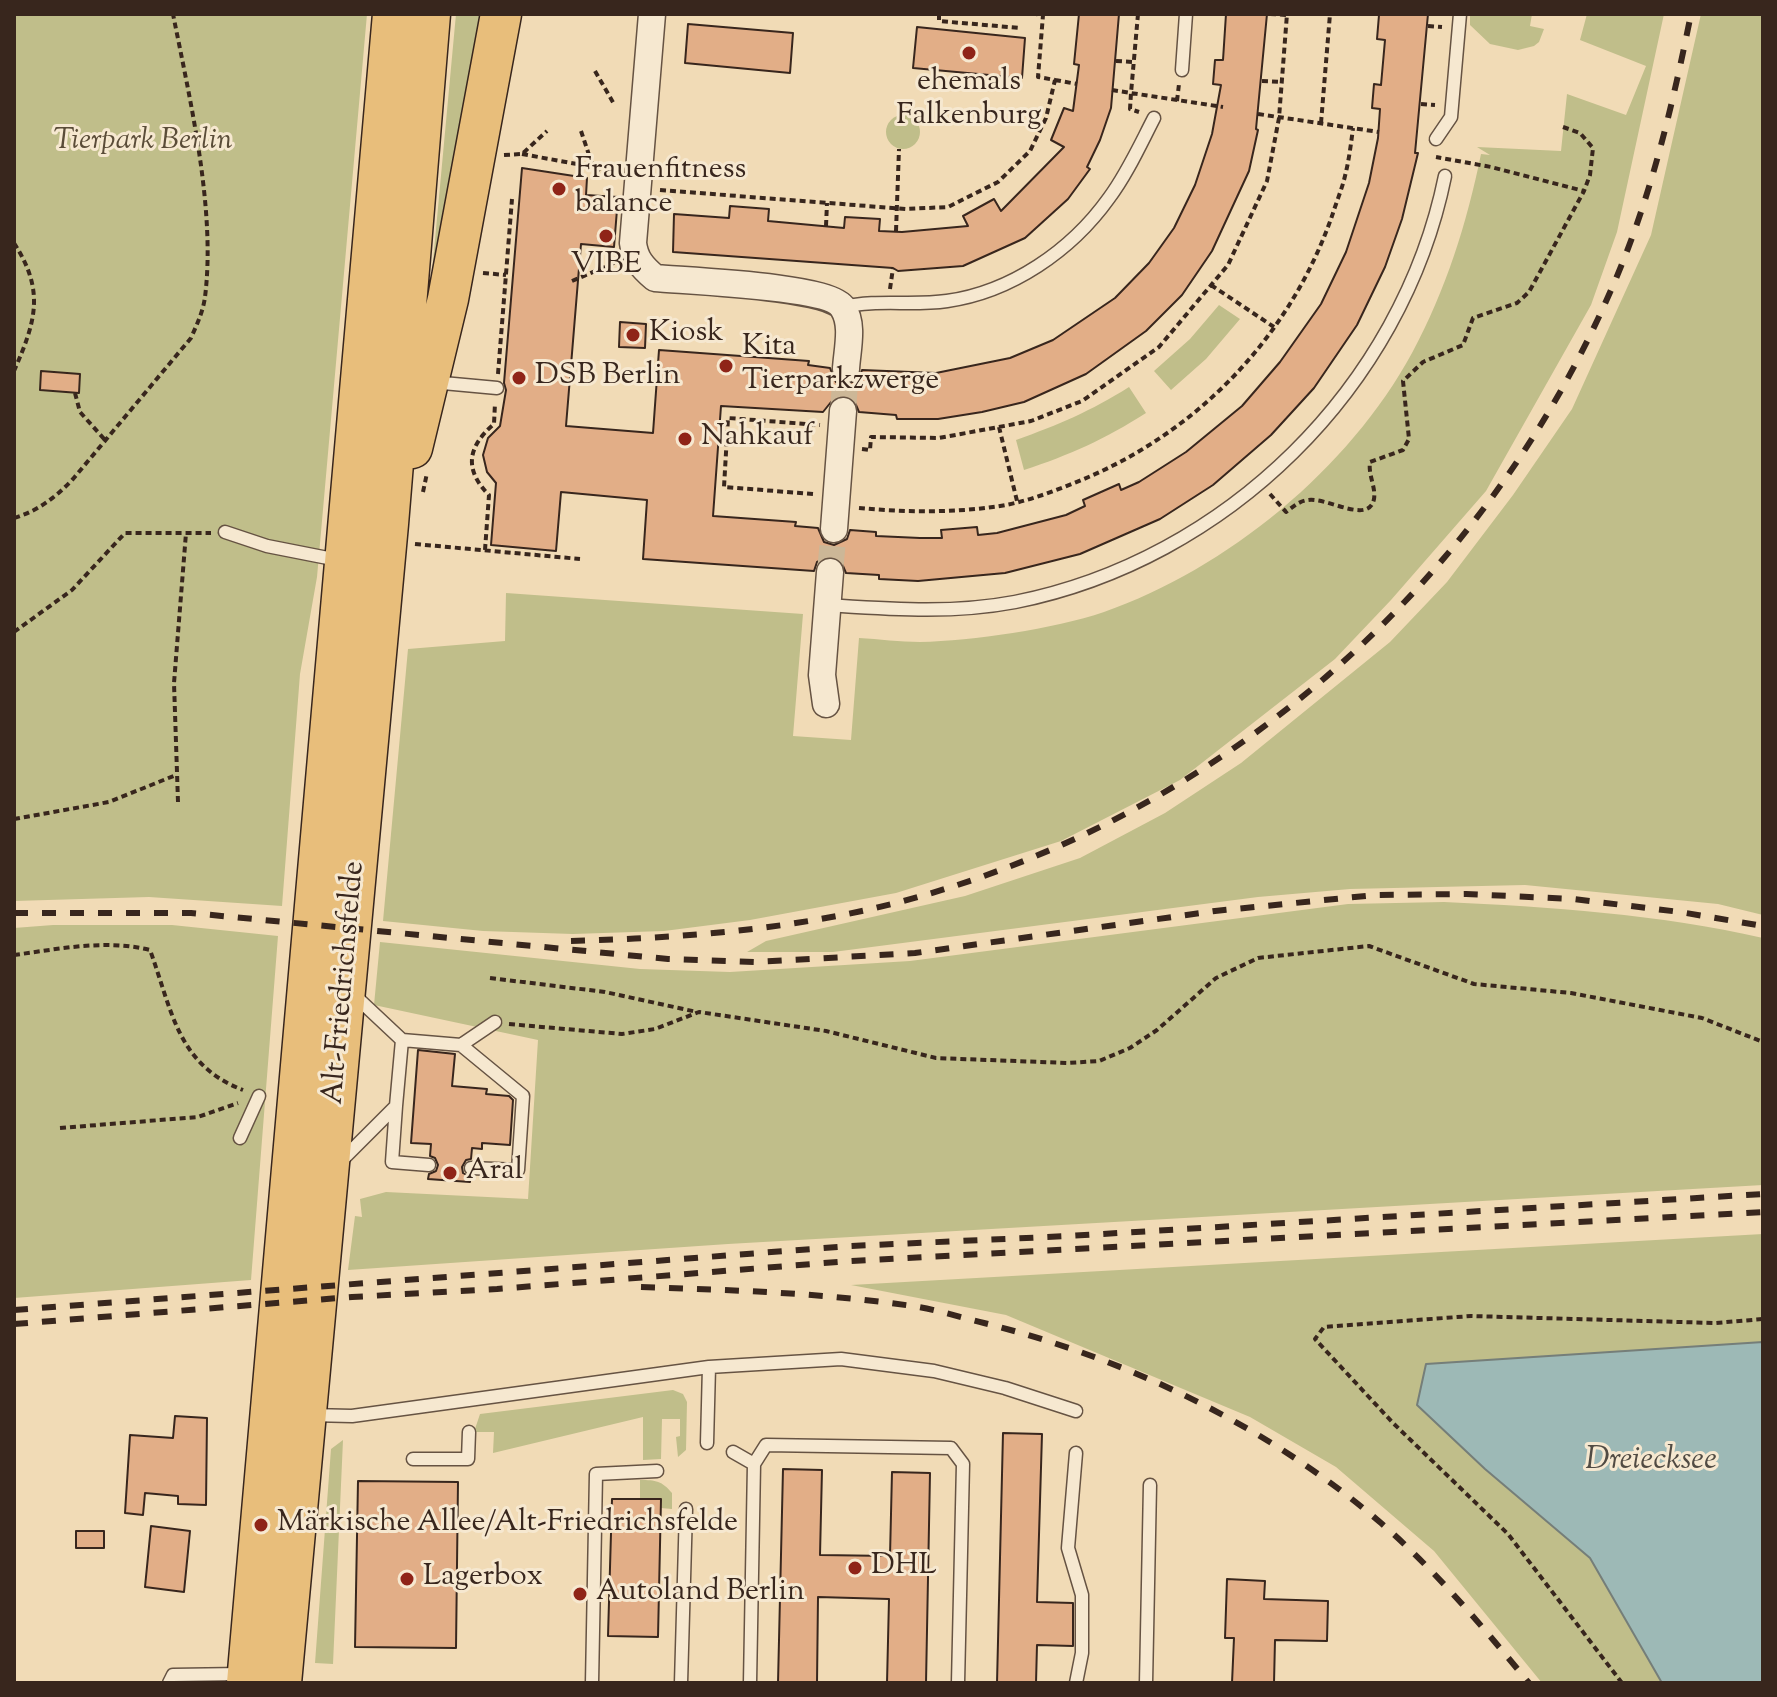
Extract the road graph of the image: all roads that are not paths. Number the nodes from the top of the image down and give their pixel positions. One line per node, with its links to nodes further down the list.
1 (393, 14): 19 (main road, Alt-Friedrichsfelde)
2 (430, 14): 18 (main road, Alt-Friedrichsfelde)
3 (501, 14): 13 (main road)
4 (652, 14): 11 (street)
5 (1186, 14): 7 (lane)
6 (1460, 14): 9 (lane)
7 (1182, 70)
8 (1154, 118): 11 (lane)
9 (1436, 139)
10 (1445, 176): 21 (lane)
11 (843, 307): 12 (street)
12 (846, 369)
13 (430, 381): 14 (lane); 18 (main road)
14 (497, 388)
15 (843, 411): 16 (street)
16 (835, 518)
17 (225, 532): 19 (lane)
18 (401, 534): 23 (main road, Alt-Friedrichsfelde)
19 (346, 561): 46 (main road, Alt-Friedrichsfelde)
20 (830, 572): 21 (street)
21 (828, 605): 22 (street)
22 (826, 704)
23 (346, 988): 25 (lane); 32 (main road, Alt-Friedrichsfelde)
24 (495, 1022): 26 (lane)
25 (402, 1040): 26 (lane); 28 (lane)
26 (461, 1045): 31 (lane)
27 (259, 1096): 29 (lane)
28 (396, 1106): 30 (lane); 32 (lane)
29 (240, 1138)
30 (429, 1165)
31 (471, 1168)
32 (329, 1172): 35 (main road, Alt-Friedrichsfelde)
33 (709, 1367): 34 (lane); 35 (lane); 37 (lane)
34 (1076, 1411)
35 (307, 1415): 46 (main road, Alt-Friedrichsfelde)
36 (469, 1432): 40 (lane)
37 (707, 1443)
38 (733, 1452): 41 (lane)
39 (1076, 1453): 51 (lane)
40 (413, 1459)
41 (754, 1464): 49 (lane); 50 (lane)
42 (657, 1471): 47 (lane)
43 (1150, 1485): 52 (lane)
44 (686, 1509): 48 (lane)
45 (171, 1679): 46 (lane)
46 (259, 1680)
47 (592, 1683)
48 (681, 1683)
49 (750, 1683)
50 (958, 1683)
51 (1076, 1683)
52 (1146, 1683)

